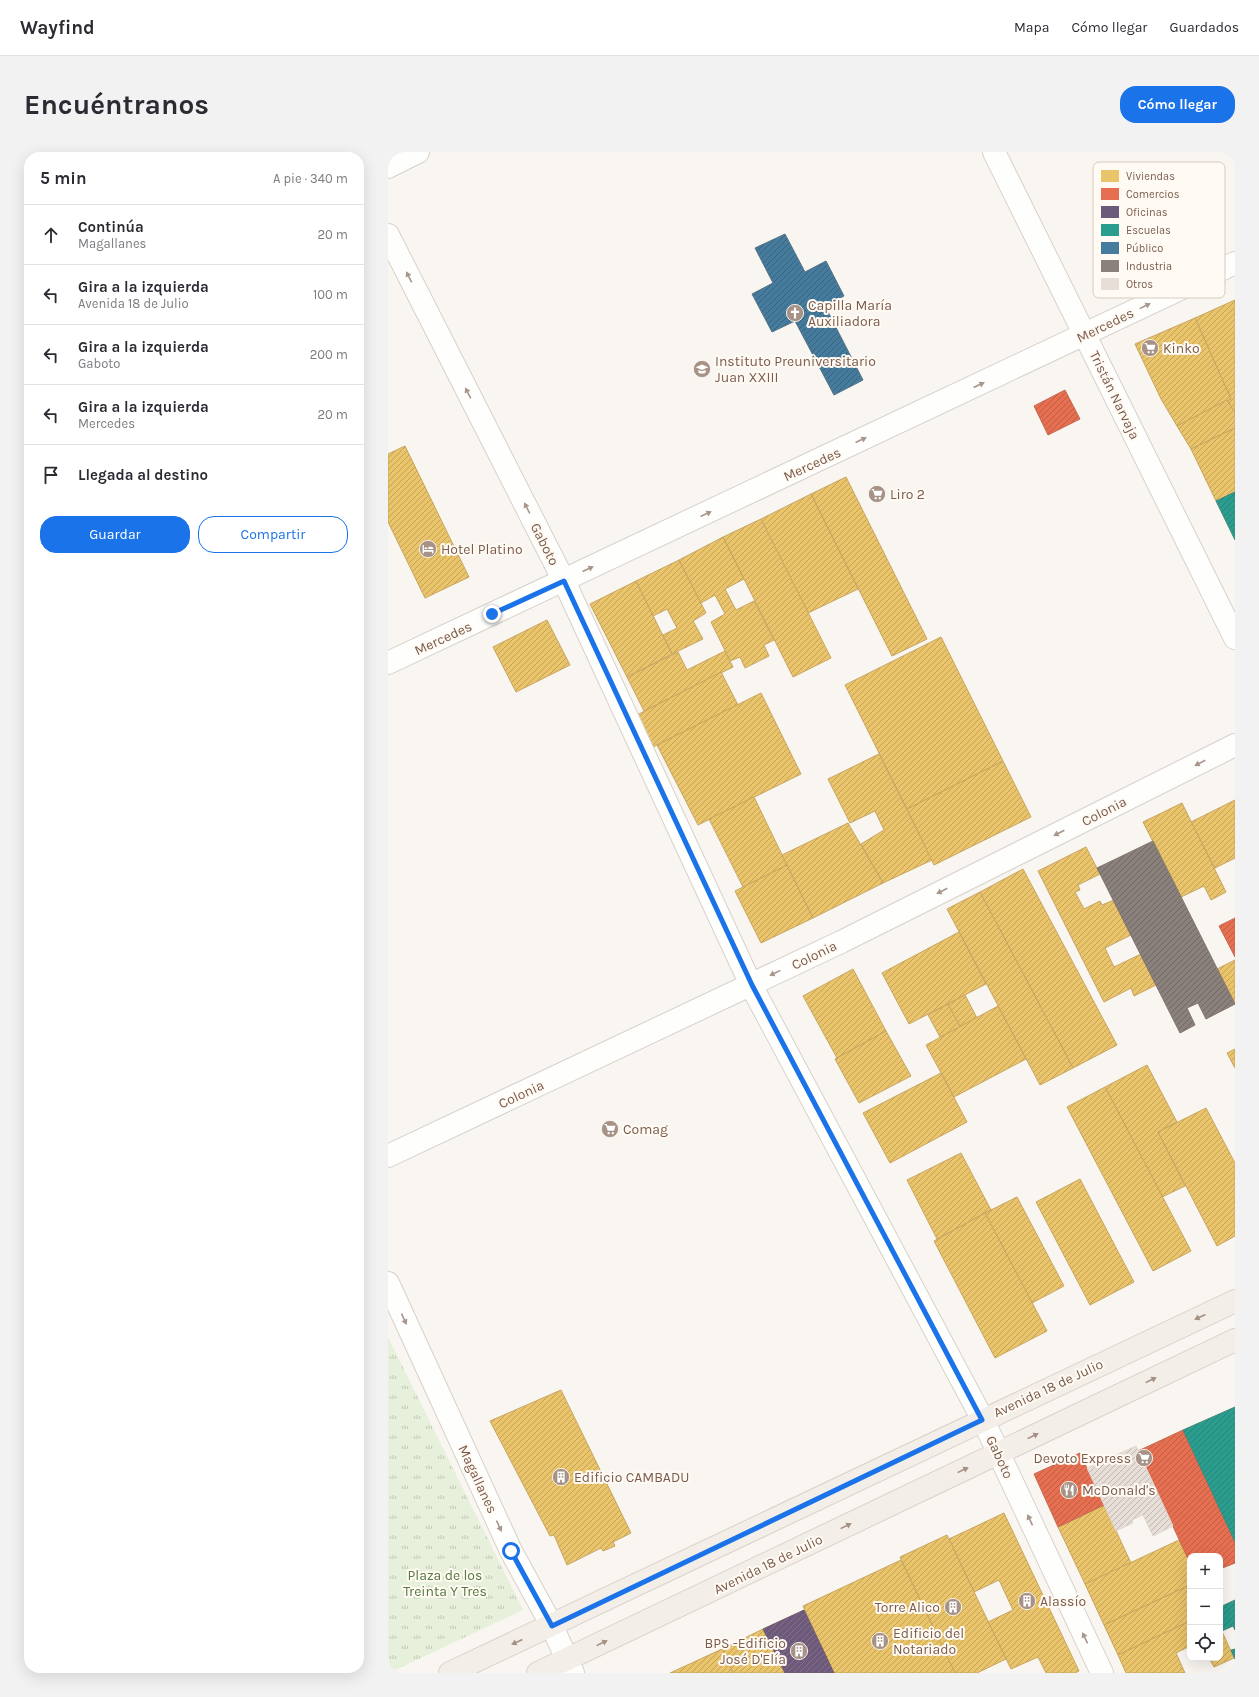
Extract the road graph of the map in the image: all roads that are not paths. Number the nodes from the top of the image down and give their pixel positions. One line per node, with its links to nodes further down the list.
1 (418, 152): 3 (street)
2 (994, 152): 8 (street, Tristán Narvaja)
3 (388, 167)
4 (388, 235): 9 (street, Gaboto, one-way to 4)
5 (1235, 263): 6 (street, Mercedes, one-way to 5)
6 (1225, 268)
7 (1161, 298): 8 (street, Mercedes, one-way to 7)
8 (1085, 334): 9 (street, Mercedes, one-way to 8); 10 (street, Tristán Narvaja)
9 (564, 581): 11 (street, Mercedes); 13 (street, Gaboto)
10 (1235, 638)
11 (388, 663)
12 (1235, 745): 13 (street, Colonia, one-way to 13)
13 (752, 985): 14 (street, Colonia); 18 (street, Gaboto)
14 (388, 1156)
15 (388, 1283): 20 (street, Magallanes, one-way to 20)
16 (1235, 1300): 18 (main road, Avenida 18 de Julio, one-way to 18)
17 (1235, 1340): 19 (main road, Avenida 18 de Julio, one-way to 17)
18 (982, 1420): 19 (street, Gaboto); 20 (main road, Avenida 18 de Julio)
19 (998, 1453): 21 (main road, Avenida 18 de Julio, one-way to 19); 24 (street, Gaboto, one-way to 19)
20 (552, 1626): 21 (street, Magallanes); 22 (main road, Avenida 18 de Julio, one-way to 22)
21 (570, 1666): 23 (main road, Avenida 18 de Julio)
22 (450, 1673)
23 (538, 1673)
24 (1102, 1673)

